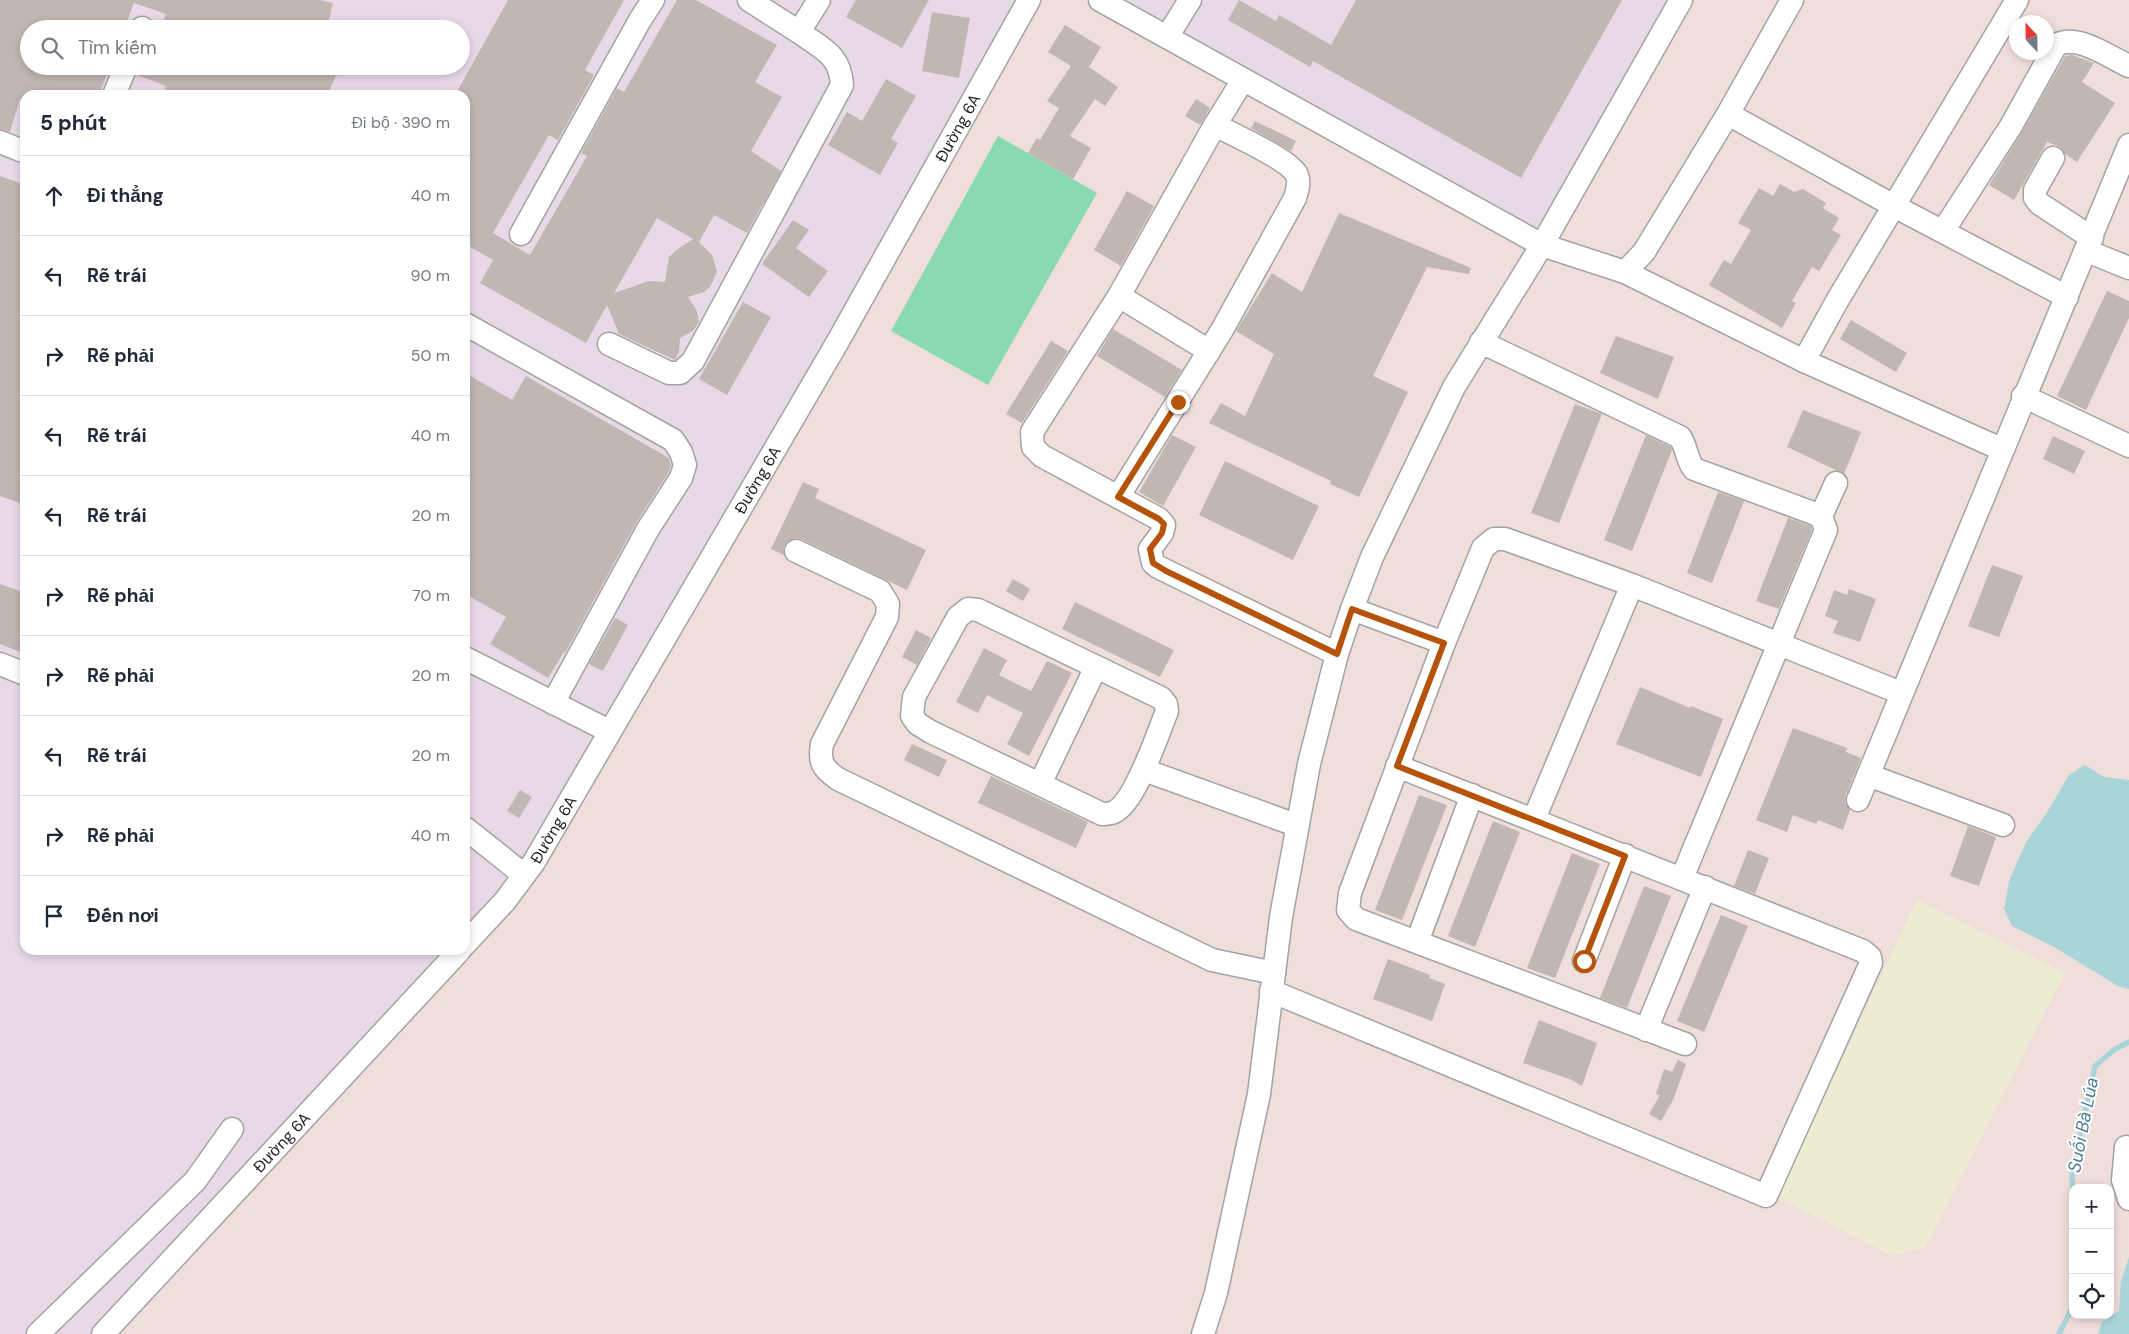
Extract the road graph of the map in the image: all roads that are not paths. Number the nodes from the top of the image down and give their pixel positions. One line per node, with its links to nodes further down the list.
1 (653, 0): 24 (street)
2 (748, 0): 10 (street)
3 (819, 0): 10 (street)
4 (1028, 0): 54 (street, Đường 6A)
5 (1100, 0): 11 (street)
6 (1190, 0): 11 (street)
7 (1680, 0): 26 (street)
8 (1792, 0): 16 (street)
9 (2017, 0): 22 (street)
10 (799, 32): 33 (street)
11 (1167, 37): 14 (street)
12 (2129, 66): 23 (street)
13 (122, 75): 15 (street)
14 (1243, 80): 17 (street); 26 (street)
15 (116, 90)
16 (1728, 114): 22 (street); 28 (street)
17 (1215, 125): 29 (street); 34 (street)
18 (0, 142): 20 (street)
19 (2129, 145): 25 (street)
20 (20, 150)
21 (2053, 158): 25 (street)
22 (1894, 206): 23 (street); 35 (street)
23 (1943, 231): 30 (street)
24 (521, 234)
25 (2089, 244): 27 (street); 30 (street)
26 (1542, 245): 28 (street); 32 (street)
27 (2129, 268)
28 (1625, 272): 35 (street)
29 (1118, 296): 34 (street); 40 (street)
30 (2067, 297): 36 (street)
31 (470, 327): 53 (street)
32 (1481, 342): 41 (street); 44 (street)
33 (609, 344)
34 (1209, 351): 40 (street)
35 (1804, 361): 38 (street)
36 (2023, 396): 37 (street); 38 (street)
37 (2126, 438)
38 (2001, 450): 52 (street)
39 (1836, 483): 41 (street)
40 (1118, 497): 47 (street)
41 (1821, 516): 46 (street)
42 (796, 551): 73 (street)
43 (1632, 585): 45 (street); 46 (street); 61 (street)
44 (1352, 609): 45 (street); 47 (street)
45 (1444, 643): 55 (street)
46 (1779, 644): 52 (street); 67 (street)
47 (1337, 654): 63 (street)
48 (470, 661): 53 (street)
49 (0, 664): 51 (street)
50 (1096, 667): 56 (street); 58 (street); 58 (street)
51 (20, 672)
52 (1902, 693): 57 (street)
53 (552, 703): 54 (street)
54 (609, 731): 66 (street, Đường 6A)
55 (1397, 766): 59 (street); 70 (street)
56 (1144, 770): 58 (street); 63 (street)
57 (1868, 775): 60 (street); 62 (street)
58 (1040, 784)
59 (1472, 795): 61 (street); 70 (street)
60 (1858, 800)
61 (1534, 819): 65 (street)
62 (2003, 824)
63 (1296, 825): 73 (street)
64 (470, 832): 66 (street)
65 (1625, 856): 67 (street); 72 (street)
66 (524, 875): 69 (street, Đường 6A)
67 (1682, 878): 68 (street)
68 (1705, 887): 73 (street); 74 (street)
69 (470, 939)
70 (1417, 942): 74 (street)
71 (455, 955): 80 (street, Đường 6A)
72 (1584, 961)
73 (1273, 982): 81 (street)
74 (1646, 1030): 75 (street)
75 (1685, 1044)
76 (232, 1130): 79 (street)
77 (2126, 1147): 78 (street)
78 (2129, 1199)
79 (38, 1334)
80 (103, 1334)
81 (1203, 1334)

